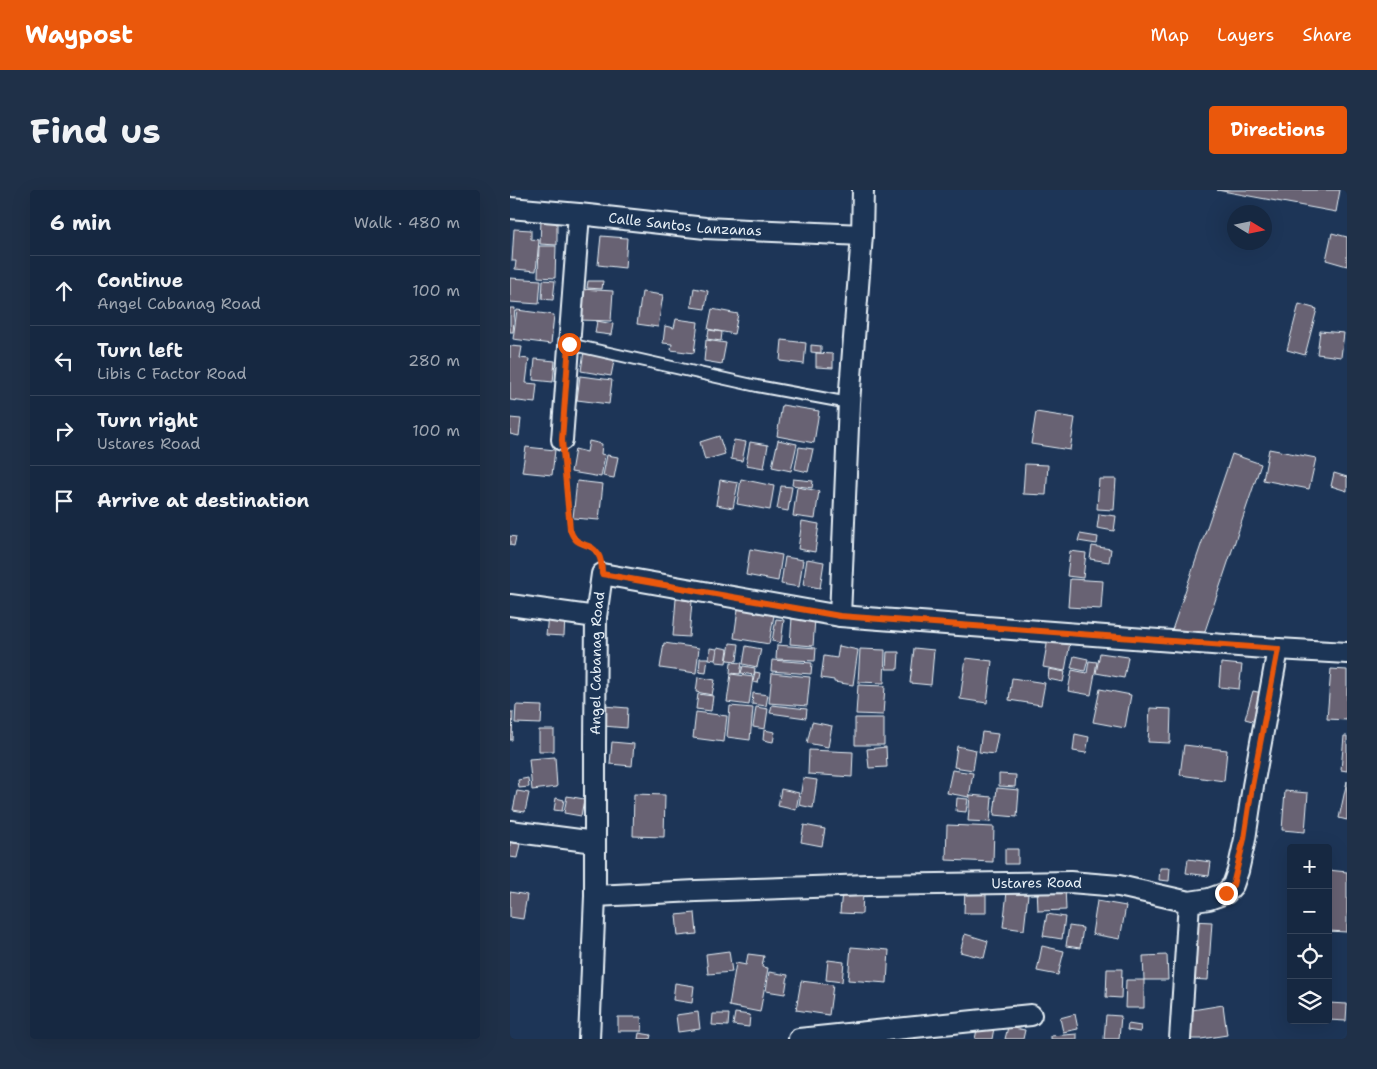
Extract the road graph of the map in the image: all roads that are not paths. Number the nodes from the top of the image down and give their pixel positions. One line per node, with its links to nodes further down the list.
1 (863, 190): 4 (street)
2 (510, 208): 3 (street, Calle Santos Lanzanas)
3 (579, 214): 4 (street, Calle Santos Lanzanas); 5 (street)
4 (862, 235): 6 (street)
5 (569, 344): 6 (lane); 7 (street)
6 (849, 403): 9 (street)
7 (562, 440)
8 (510, 605): 10 (street)
9 (840, 616): 10 (street, Angel Cabanag Road); 11 (street)
10 (596, 617): 14 (street, Angel Cabanag Road)
11 (1278, 649): 12 (street); 16 (street, Ustares Road)
12 (1347, 653)
13 (510, 831): 14 (street)
14 (595, 842): 15 (street, Angel Cabanag Road)
15 (595, 896): 16 (street, Ustares Road); 18 (street, Angel Cabanag Road)
16 (1190, 902): 20 (street)
17 (1031, 1015): 19 (street)
18 (589, 1039)
19 (799, 1039)
20 (1180, 1039)

